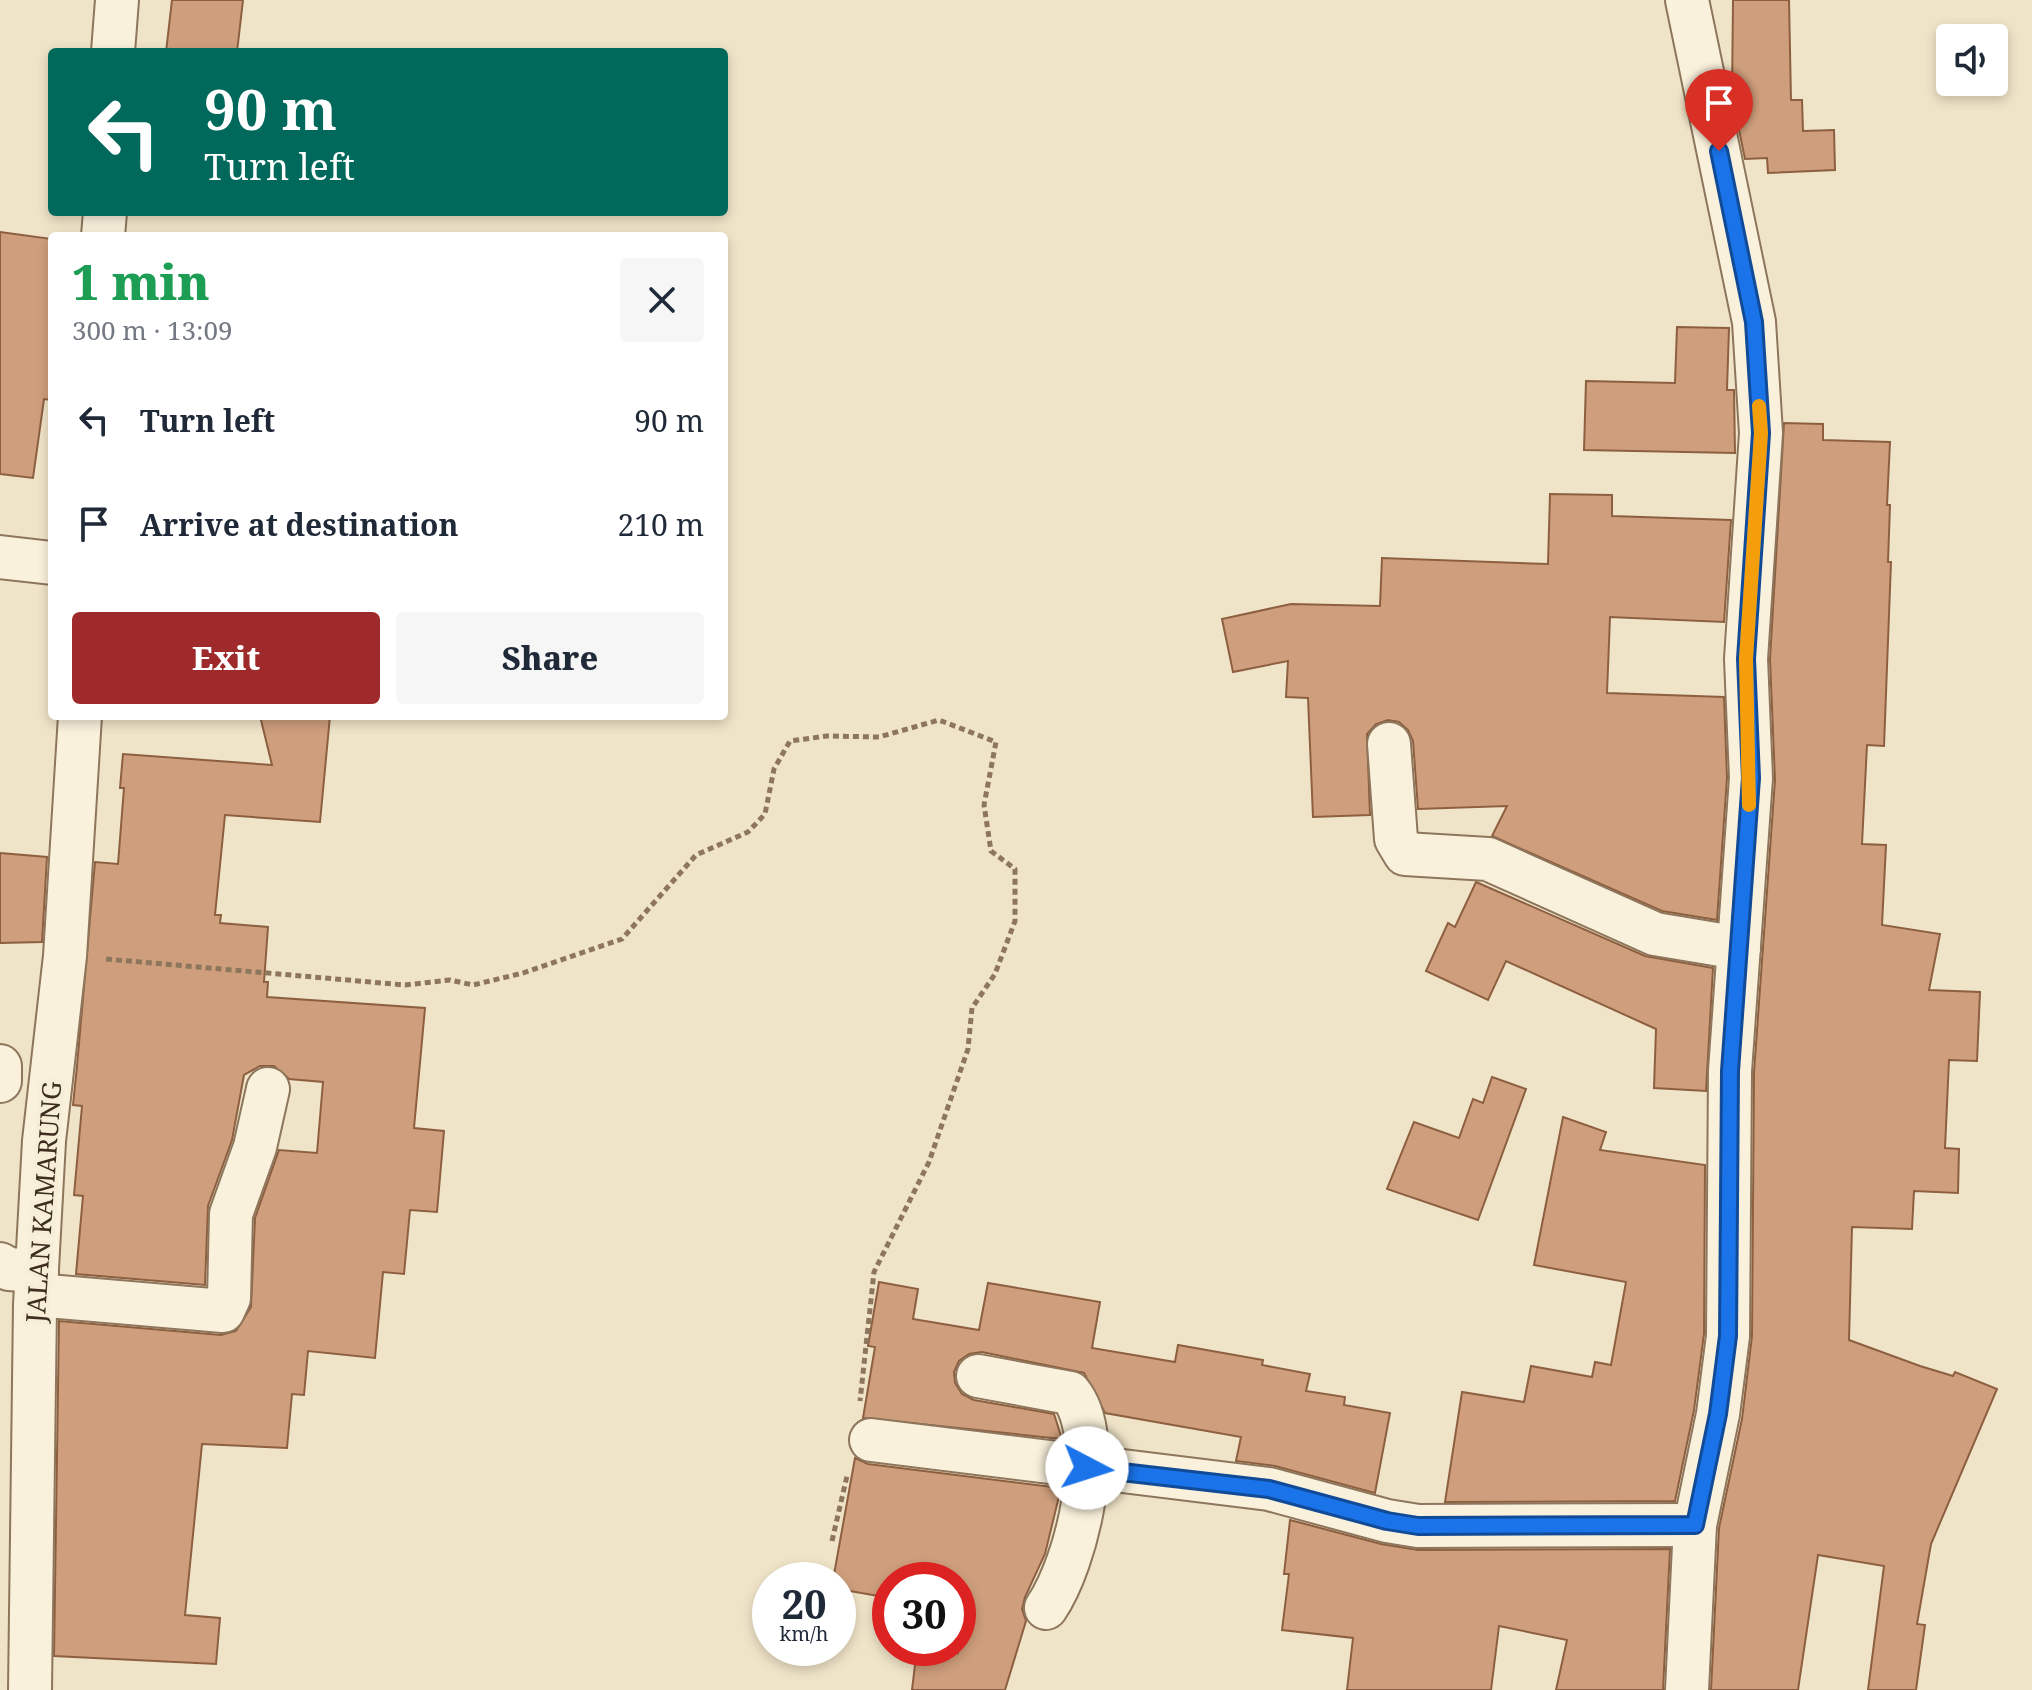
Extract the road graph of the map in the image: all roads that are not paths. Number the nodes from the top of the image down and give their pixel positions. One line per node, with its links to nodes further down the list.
1 (117, 0): 3 (street)
2 (1687, 0): 8 (street)
3 (113, 48)
4 (0, 557): 5 (street)
5 (48, 563)
6 (80, 720): 12 (street, JALAN KAMARUNG)
7 (1389, 744): 8 (street)
8 (1739, 948): 16 (street)
9 (0, 1066): 10 (street)
10 (0, 1081)
11 (268, 1089): 12 (street)
12 (24, 1277): 17 (street, JALAN KAMARUNG)
13 (978, 1376): 15 (street)
14 (871, 1440): 15 (street)
15 (1087, 1468): 16 (street); 18 (street)
16 (1695, 1525): 20 (street)
17 (14, 1581): 19 (street, JALAN KAMARUNG)
18 (1046, 1608)
19 (30, 1690)
20 (1687, 1690)

